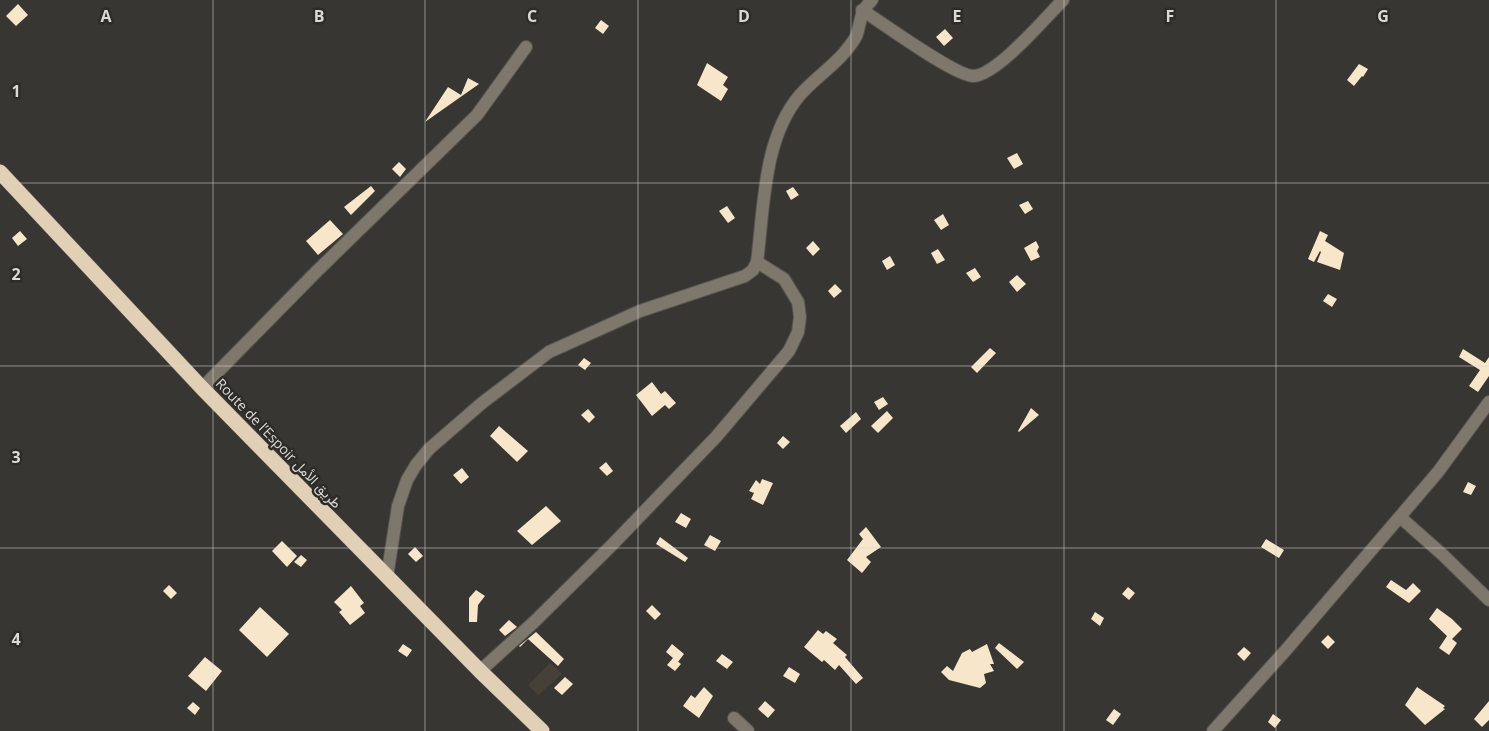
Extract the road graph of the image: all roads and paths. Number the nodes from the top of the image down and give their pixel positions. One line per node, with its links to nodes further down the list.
1 (872, 0): 3 (street)
2 (1063, 0): 3 (street)
3 (862, 10): 6 (street)
4 (526, 46): 7 (street)
5 (0, 172): 7 (highway, Route de l’Espoir طريق الأمل)
6 (757, 262): 10 (street); 12 (street)
7 (202, 388): 10 (highway, Route de l’Espoir طريق الأمل)
8 (1489, 402): 9 (street)
9 (1400, 516): 11 (street); 16 (street)
10 (387, 577): 12 (highway, Route de l’Espoir طريق الأمل)
11 (1489, 600)
12 (480, 670): 14 (highway, Route de l’Espoir طريق الأمل)
13 (734, 718): 15 (street)
14 (542, 731)
15 (748, 731)
16 (1213, 731)

